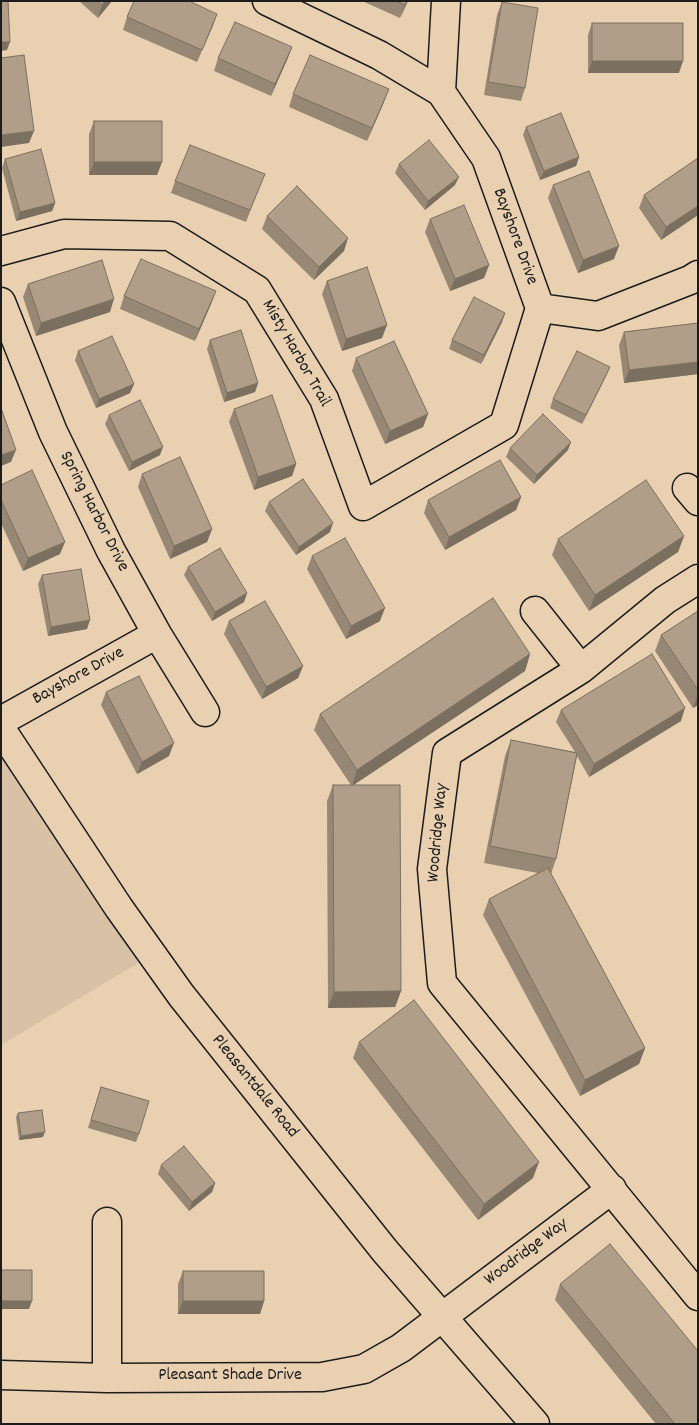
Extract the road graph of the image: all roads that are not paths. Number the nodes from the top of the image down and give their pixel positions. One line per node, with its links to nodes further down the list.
1 (267, 1): 3 (street, Bayshore Drive)
2 (446, 1): 3 (street)
3 (441, 92): 7 (street, Bayshore Drive)
4 (1, 251): 8 (street, Misty Harbor Trail)
5 (698, 275): 7 (street)
6 (1, 302): 11 (street, Spring Harbor Drive)
7 (540, 308): 8 (street, Bayshore Drive)
8 (363, 506)
9 (698, 579): 12 (street, Woodridge Way)
10 (535, 612): 12 (street)
11 (157, 634): 13 (street, Spring Harbor Drive); 14 (street, Bayshore Drive)
12 (580, 669): 16 (street, Woodridge Way)
13 (205, 712)
14 (1, 720)
15 (1, 729): 19 (street, Pleasantdale Road)
16 (612, 1189): 18 (street, Woodridge Way); 19 (street, Woodridge Way)
17 (107, 1222): 21 (street)
18 (698, 1296)
19 (442, 1316): 21 (street, Pleasant Shade Drive); 22 (street, Pleasantdale Road)
20 (1, 1375): 21 (street, Pleasant Shade Drive)
21 (107, 1378)
22 (535, 1424)

